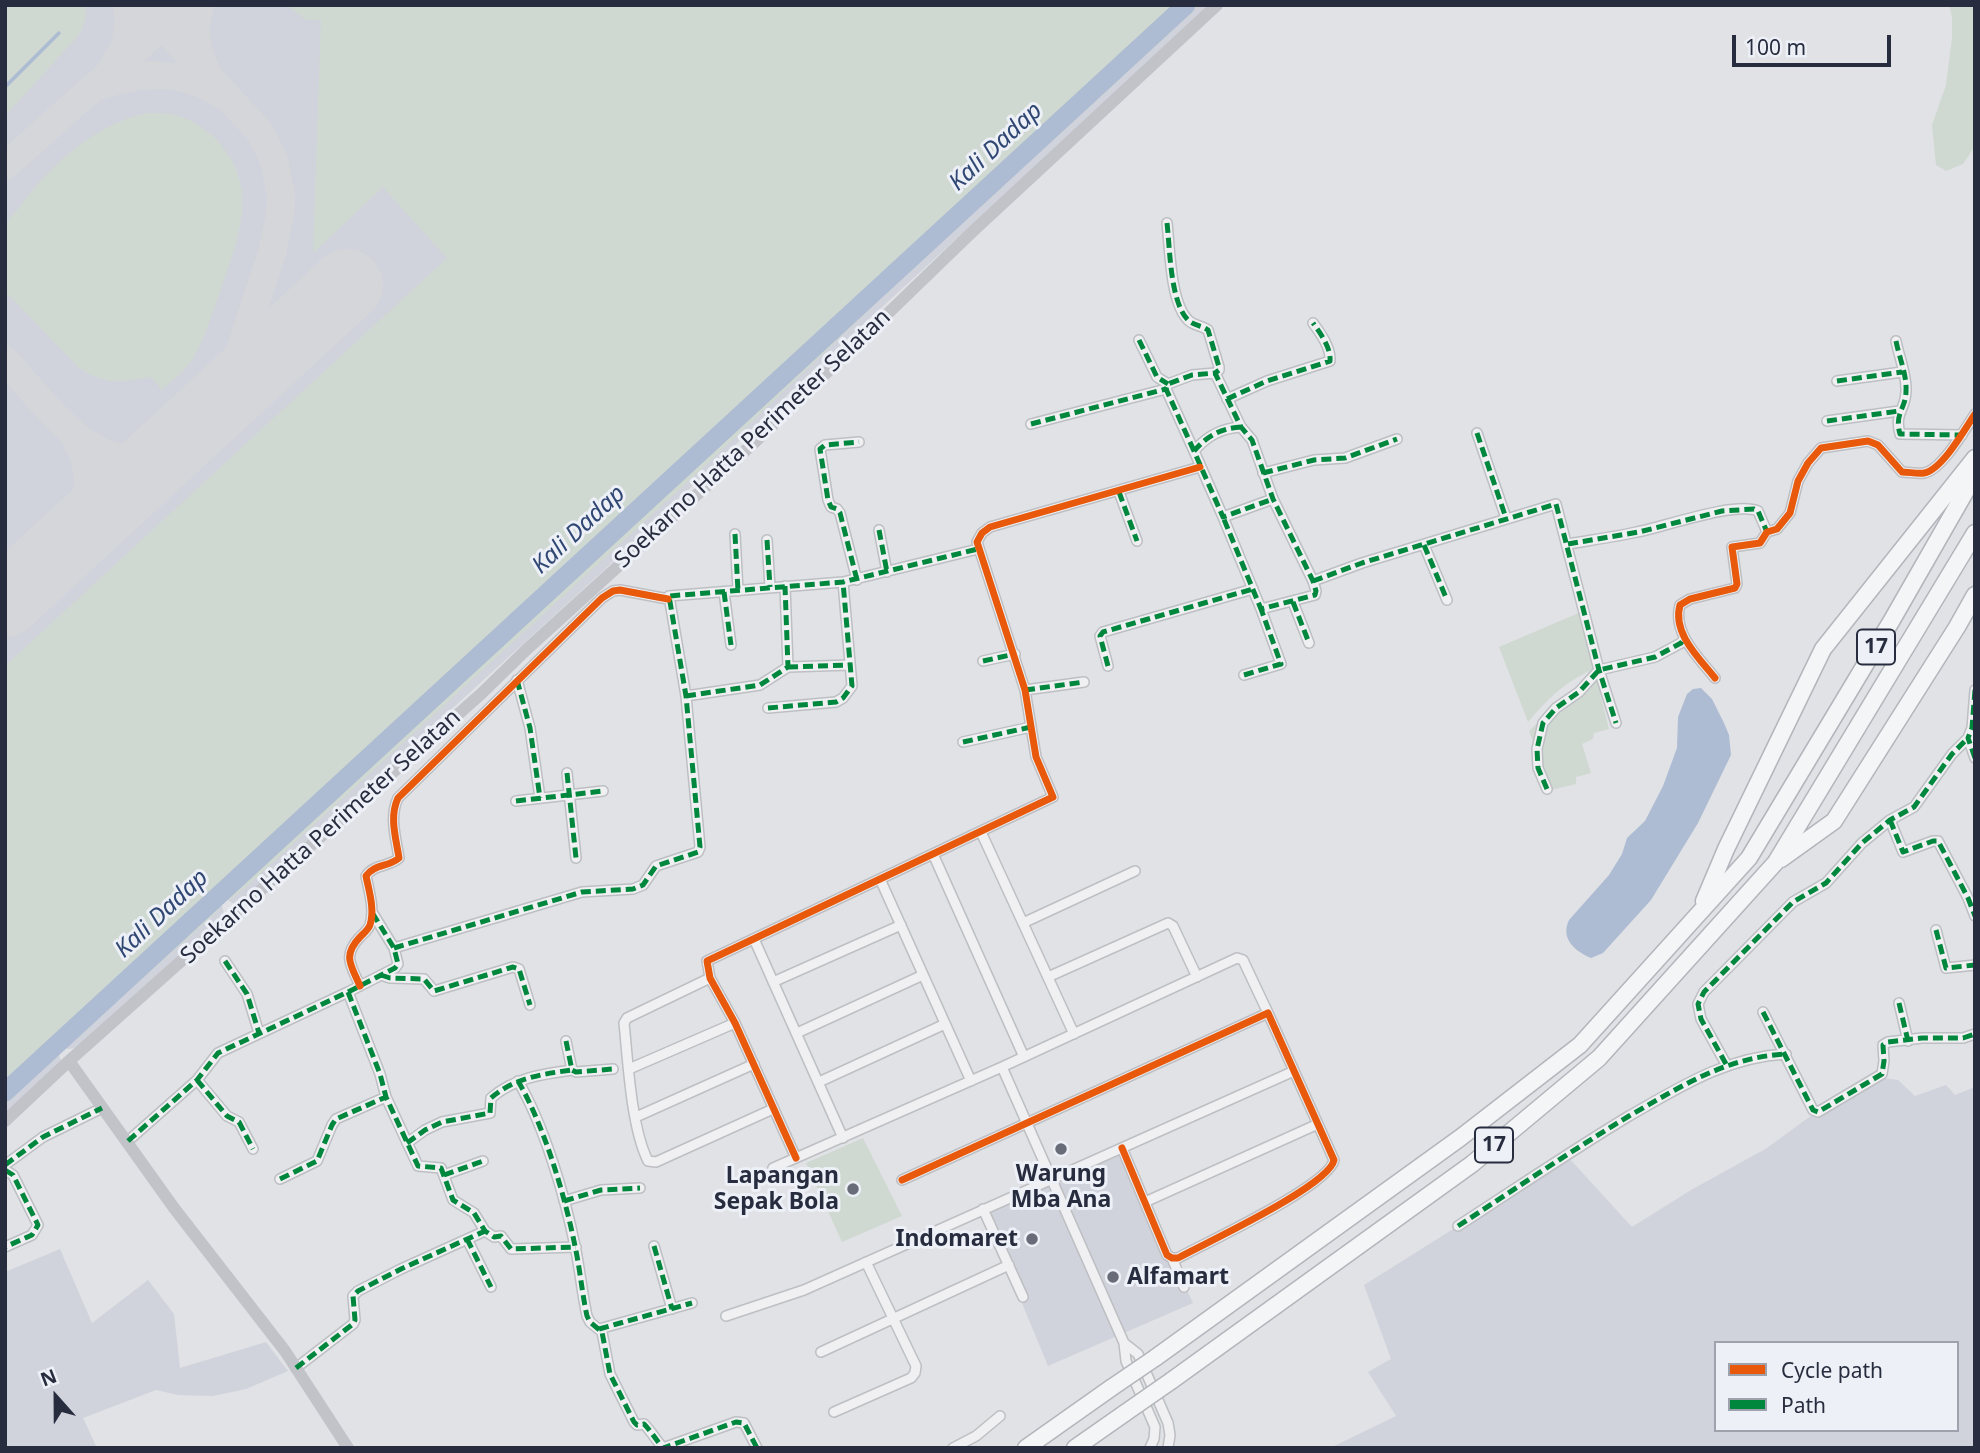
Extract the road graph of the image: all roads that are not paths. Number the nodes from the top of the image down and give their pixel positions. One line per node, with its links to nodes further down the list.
1 (1217, 5): 120 (main road, Soekarno Hatta Perimeter Selatan)
2 (1167, 223): 7 (street)
3 (1313, 323): 10 (street)
4 (1139, 340): 9 (street)
5 (1896, 341): 6 (street)
6 (1902, 372): 8 (street); 11 (street)
7 (1215, 373): 9 (street); 10 (street)
8 (1837, 381)
9 (1167, 386): 14 (street); 20 (street)
10 (1227, 399): 15 (street)
11 (1899, 411): 13 (street); 17 (street)
12 (1975, 414): 17 (street)
13 (1827, 421)
14 (1031, 424)
15 (1241, 427): 20 (street); 23 (street)
16 (1477, 433): 28 (street)
17 (1962, 435): 30 (street)
18 (1397, 439): 23 (street)
19 (859, 442): 39 (street)
20 (1194, 451): 22 (street)
21 (1975, 458): 89 (highway)
22 (1200, 467): 25 (street); 27 (street)
23 (1263, 473): 26 (street)
24 (1975, 475): 89 (highway, 17)
25 (1119, 492): 34 (street); 37 (street)
26 (1273, 499): 27 (street); 40 (street)
27 (1223, 517): 44 (street)
28 (1506, 518): 35 (street); 36 (street)
29 (879, 530): 38 (street)
30 (1767, 532): 35 (street); 52 (street)
31 (1975, 533): 85 (highway, 17)
32 (735, 534): 45 (street)
33 (767, 540): 43 (street)
34 (1137, 541)
35 (1568, 544): 60 (street)
36 (1424, 545): 40 (street); 49 (street)
37 (978, 549): 38 (street); 55 (street)
38 (887, 572): 39 (street)
39 (858, 580): 41 (street)
40 (1313, 581): 50 (street)
41 (843, 582): 42 (street); 57 (street)
42 (785, 586): 43 (street); 59 (street)
43 (770, 587): 45 (street)
44 (1253, 589): 51 (street); 58 (street)
45 (738, 591): 46 (street)
46 (724, 592): 48 (street); 54 (street)
47 (1975, 595): 85 (highway)
48 (668, 598): 63 (street); 67 (street)
49 (1447, 600)
50 (1293, 602): 51 (street); 53 (street)
51 (1261, 609): 61 (street)
52 (1684, 639): 60 (street); 62 (street)
53 (1309, 643)
54 (732, 645)
55 (1015, 654): 56 (street); 65 (street)
56 (983, 661)
57 (850, 665): 59 (street); 68 (street)
58 (1108, 666)
59 (788, 667): 67 (street)
60 (1599, 670): 70 (street); 76 (street)
61 (1244, 675)
62 (1715, 678)
63 (517, 680): 79 (street); 88 (street)
64 (1084, 682): 65 (street)
65 (1025, 690): 71 (street)
66 (1975, 690): 69 (street)
67 (686, 696): 95 (street)
68 (768, 708)
69 (1974, 717): 72 (street)
70 (1616, 723)
71 (1031, 727): 73 (street); 82 (street)
72 (1968, 738): 74 (street); 81 (street)
73 (963, 742)
74 (1975, 758)
75 (566, 773): 78 (street)
76 (1547, 789)
77 (603, 791): 78 (street)
78 (569, 796): 79 (street); 84 (street)
79 (540, 798): 80 (street)
80 (516, 801)
81 (1890, 820): 90 (street); 122 (street)
82 (981, 832): 83 (street); 91 (street)
83 (933, 854): 87 (street); 119 (street)
84 (576, 858)
85 (1776, 862): 182 (highway, 17, bridge)
86 (1135, 871): 91 (street)
87 (880, 879): 92 (street); 94 (street)
88 (372, 911): 95 (street); 104 (street)
89 (1698, 914): 181 (highway, 17, bridge)
90 (1975, 916)
91 (1023, 923): 100 (street)
92 (901, 925): 99 (street); 103 (street)
93 (1936, 930): 97 (street)
94 (754, 939): 102 (street); 103 (street)
95 (394, 948): 98 (street)
96 (225, 961): 112 (street)
97 (1975, 965)
98 (381, 975): 104 (street); 107 (street)
99 (923, 975): 111 (street); 113 (street)
100 (1048, 977): 101 (street); 114 (street)
101 (1197, 977): 109 (street); 114 (street)
102 (710, 978): 110 (street); 125 (street)
103 (773, 982): 113 (street)
104 (360, 986): 105 (street)
105 (348, 992): 112 (street); 132 (street)
106 (1899, 1003): 117 (street)
107 (530, 1004)
108 (1763, 1012): 118 (street)
109 (1268, 1013): 127 (street); 137 (street)
110 (735, 1023): 121 (street); 125 (street)
111 (945, 1024): 130 (street); 131 (street)
112 (259, 1033): 128 (street)
113 (797, 1033): 131 (street)
114 (1074, 1034): 119 (street)
115 (1975, 1034): 117 (street)
116 (566, 1041): 126 (street)
117 (1908, 1041): 118 (street)
118 (1786, 1054): 122 (street)
119 (1024, 1056): 123 (street)
120 (69, 1061): 133 (main road); 136 (main road, Soekarno Hatta Perimeter Selatan)
121 (754, 1064): 134 (street); 135 (street)
122 (1726, 1064): 156 (street)
123 (1002, 1067): 130 (street); 137 (street)
124 (613, 1069): 126 (street)
125 (629, 1069): 135 (street)
126 (572, 1070): 129 (street)
127 (1294, 1071): 138 (street); 142 (street)
128 (197, 1080): 140 (street); 143 (street)
129 (518, 1081): 141 (street); 153 (street)
130 (971, 1081): 139 (street)
131 (819, 1082): 139 (street)
132 (386, 1097): 141 (street); 149 (street)
133 (102, 1108): 140 (main road); 146 (street)
134 (773, 1110): 135 (street); 144 (street)
135 (636, 1117)
136 (5, 1121)
137 (1027, 1124): 150 (street); 151 (street)
138 (1318, 1124): 154 (street); 162 (street)
139 (843, 1138): 144 (street)
140 (128, 1141): 175 (main road)
141 (407, 1143): 148 (street)
142 (1122, 1148): 151 (street); 154 (street)
143 (253, 1149)
144 (796, 1158): 147 (street)
145 (483, 1161): 148 (street)
146 (5, 1168): 160 (street)
147 (773, 1168)
148 (444, 1175): 157 (street)
149 (280, 1179)
150 (902, 1180)
151 (1051, 1180): 155 (street); 173 (street)
152 (640, 1188): 153 (street)
153 (564, 1201): 161 (street)
154 (1145, 1202): 162 (street)
155 (983, 1209): 163 (street); 164 (street)
156 (1458, 1226)
157 (485, 1231): 158 (street); 161 (street)
158 (467, 1239): 165 (street); 175 (street)
159 (654, 1246): 169 (street)
160 (5, 1247)
161 (576, 1247): 172 (street)
162 (1172, 1258): 166 (street)
163 (866, 1262): 170 (street); 171 (street)
164 (1009, 1265): 167 (street); 171 (street)
165 (491, 1287)
166 (1184, 1287)
167 (1023, 1297)
168 (692, 1303): 169 (street)
169 (672, 1309): 172 (street)
170 (726, 1316)
171 (894, 1319): 174 (street); 176 (street)
172 (599, 1329): 179 (street)
173 (1124, 1343): 183 (street); 184 (street)
174 (821, 1352)
175 (296, 1368): 178 (main road)
176 (834, 1412)
177 (1000, 1416): 180 (street)
178 (348, 1448)
179 (757, 1448)
180 (953, 1448)
181 (1026, 1448)
182 (1075, 1448)
183 (1150, 1448)
184 (1168, 1448)

